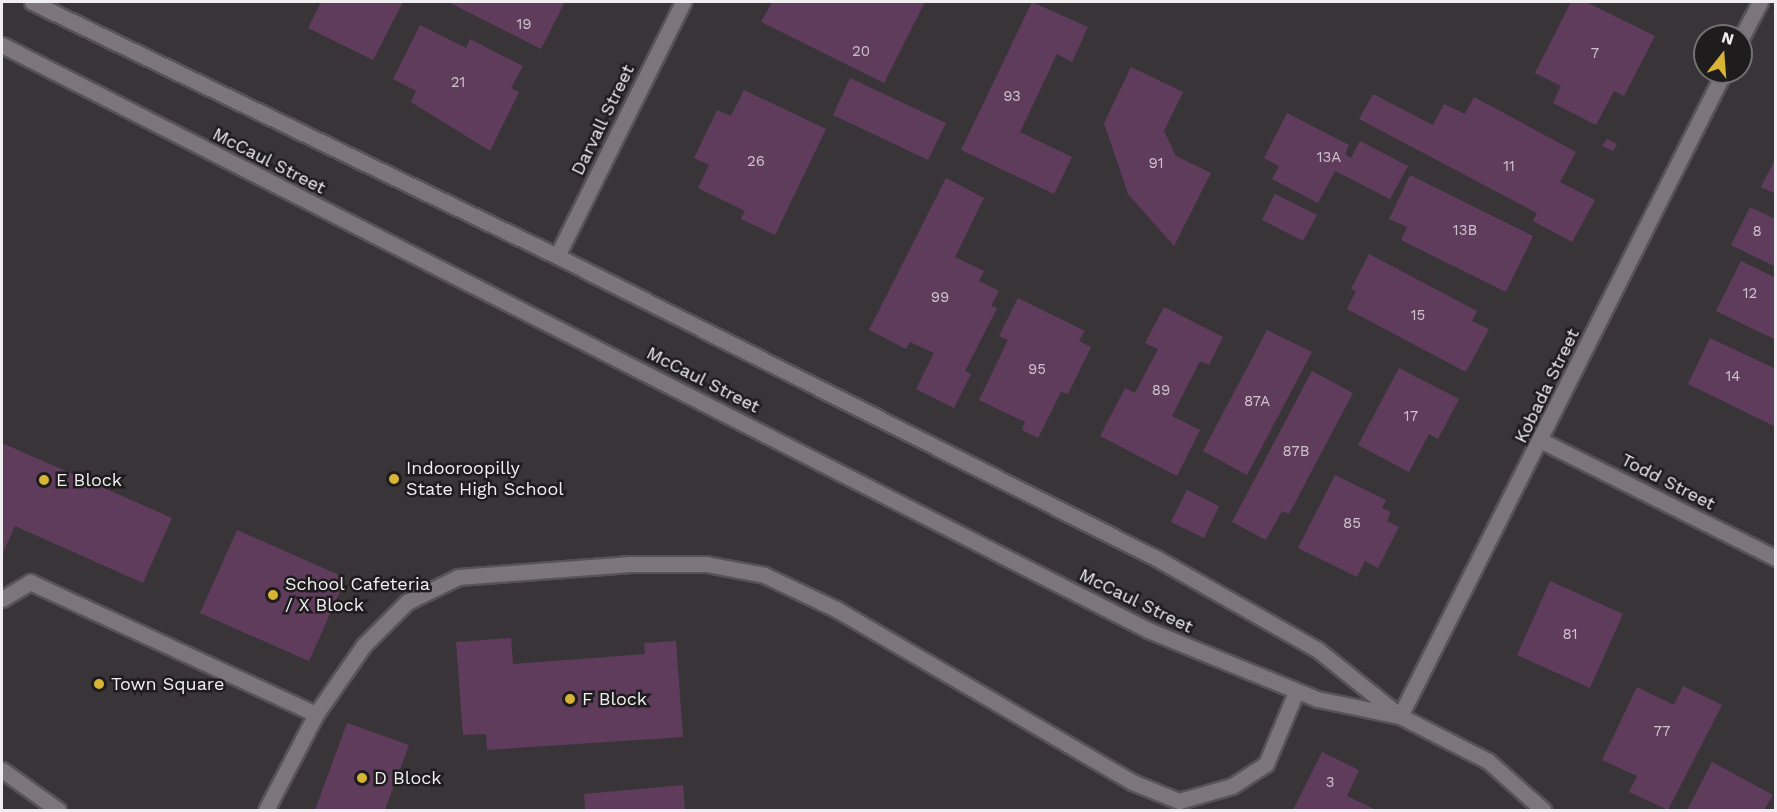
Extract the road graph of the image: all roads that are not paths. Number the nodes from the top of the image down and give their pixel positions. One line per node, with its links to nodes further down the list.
1 (32, 2): 7 (street, McCaul Street)
2 (683, 2): 7 (street, Darvall Street)
3 (1760, 2): 4 (street)
4 (1749, 24)
5 (2, 45): 11 (street, McCaul Street)
6 (1718, 84): 8 (street, Kobada Street)
7 (557, 256): 13 (street, McCaul Street)
8 (1542, 441): 9 (street, Todd Street); 13 (street, Kobada Street)
9 (1776, 558)
10 (2, 598): 12 (street)
11 (1296, 692): 12 (street); 13 (street, McCaul Street)
12 (316, 714): 16 (street)
13 (1400, 716): 17 (street, McCaul Street)
14 (2, 770): 15 (street)
15 (58, 810)
16 (266, 810)
17 (1543, 810)

